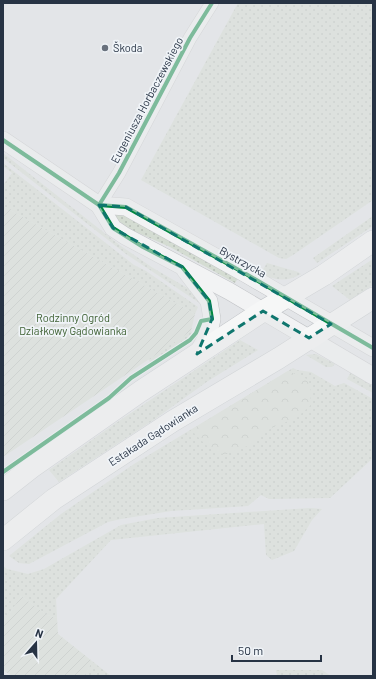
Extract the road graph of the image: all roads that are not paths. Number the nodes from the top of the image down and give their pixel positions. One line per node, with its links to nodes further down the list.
1 (212, 3): 3 (street, Eugeniusza Horbaczewskiego)
2 (3, 140): 3 (street, Bystrzycka)
3 (99, 205): 5 (street, Bystrzycka); 6 (street, Bystrzycka)
4 (373, 241): 6 (main road)
5 (182, 267): 8 (street, Bystrzycka); 12 (street)
6 (286, 297): 8 (main road); 9 (street, Bystrzycka)
7 (373, 298): 9 (main road, Estakada Gądowianka)
8 (263, 311): 10 (street, Bystrzycka); 12 (main road)
9 (331, 324): 10 (main road, Estakada Gądowianka); 11 (street, Bystrzycka)
10 (309, 338): 13 (street, Bystrzycka); 15 (main road, Estakada Gądowianka)
11 (373, 348)
12 (197, 354): 14 (main road)
13 (373, 376)
14 (3, 490)
15 (3, 540)

